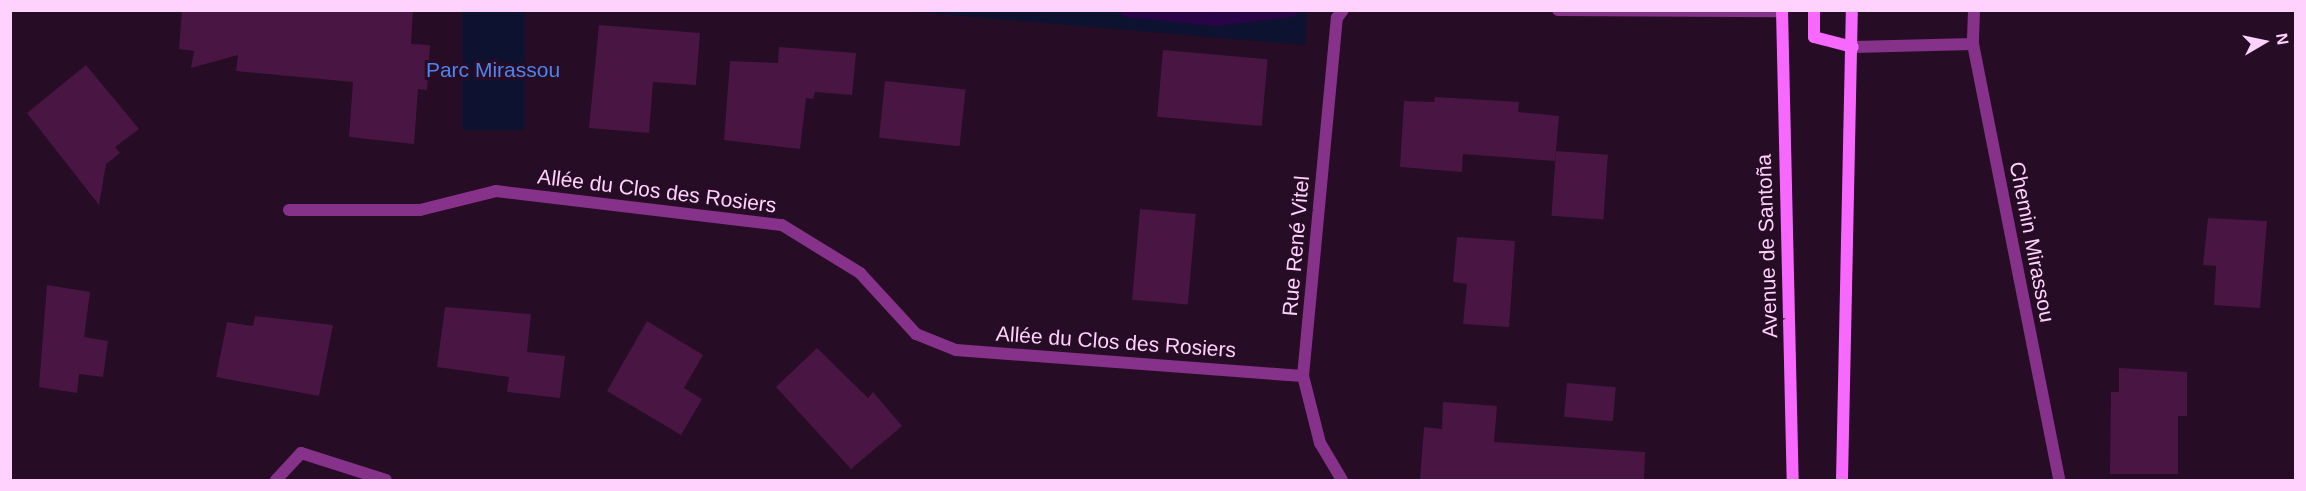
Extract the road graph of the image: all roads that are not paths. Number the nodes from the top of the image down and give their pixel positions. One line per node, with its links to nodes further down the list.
1 (1342, 10): 10 (street, Rue René Vitel)
2 (1558, 10): 6 (street)
3 (1814, 10): 8 (main road)
4 (1852, 10): 8 (main road)
5 (1974, 10): 7 (street, Chemin Mirassou)
6 (1782, 11): 14 (main road, Avenue de Santoña)
7 (1973, 44): 8 (street); 16 (street, Chemin Mirassou)
8 (1852, 46): 15 (main road)
9 (289, 210): 10 (street, Allée du Clos des Rosiers)
10 (1303, 376): 13 (street, Rue René Vitel)
11 (276, 480): 12 (street)
12 (386, 480)
13 (1342, 480)
14 (1793, 480)
15 (1842, 480)
16 (2060, 480)

